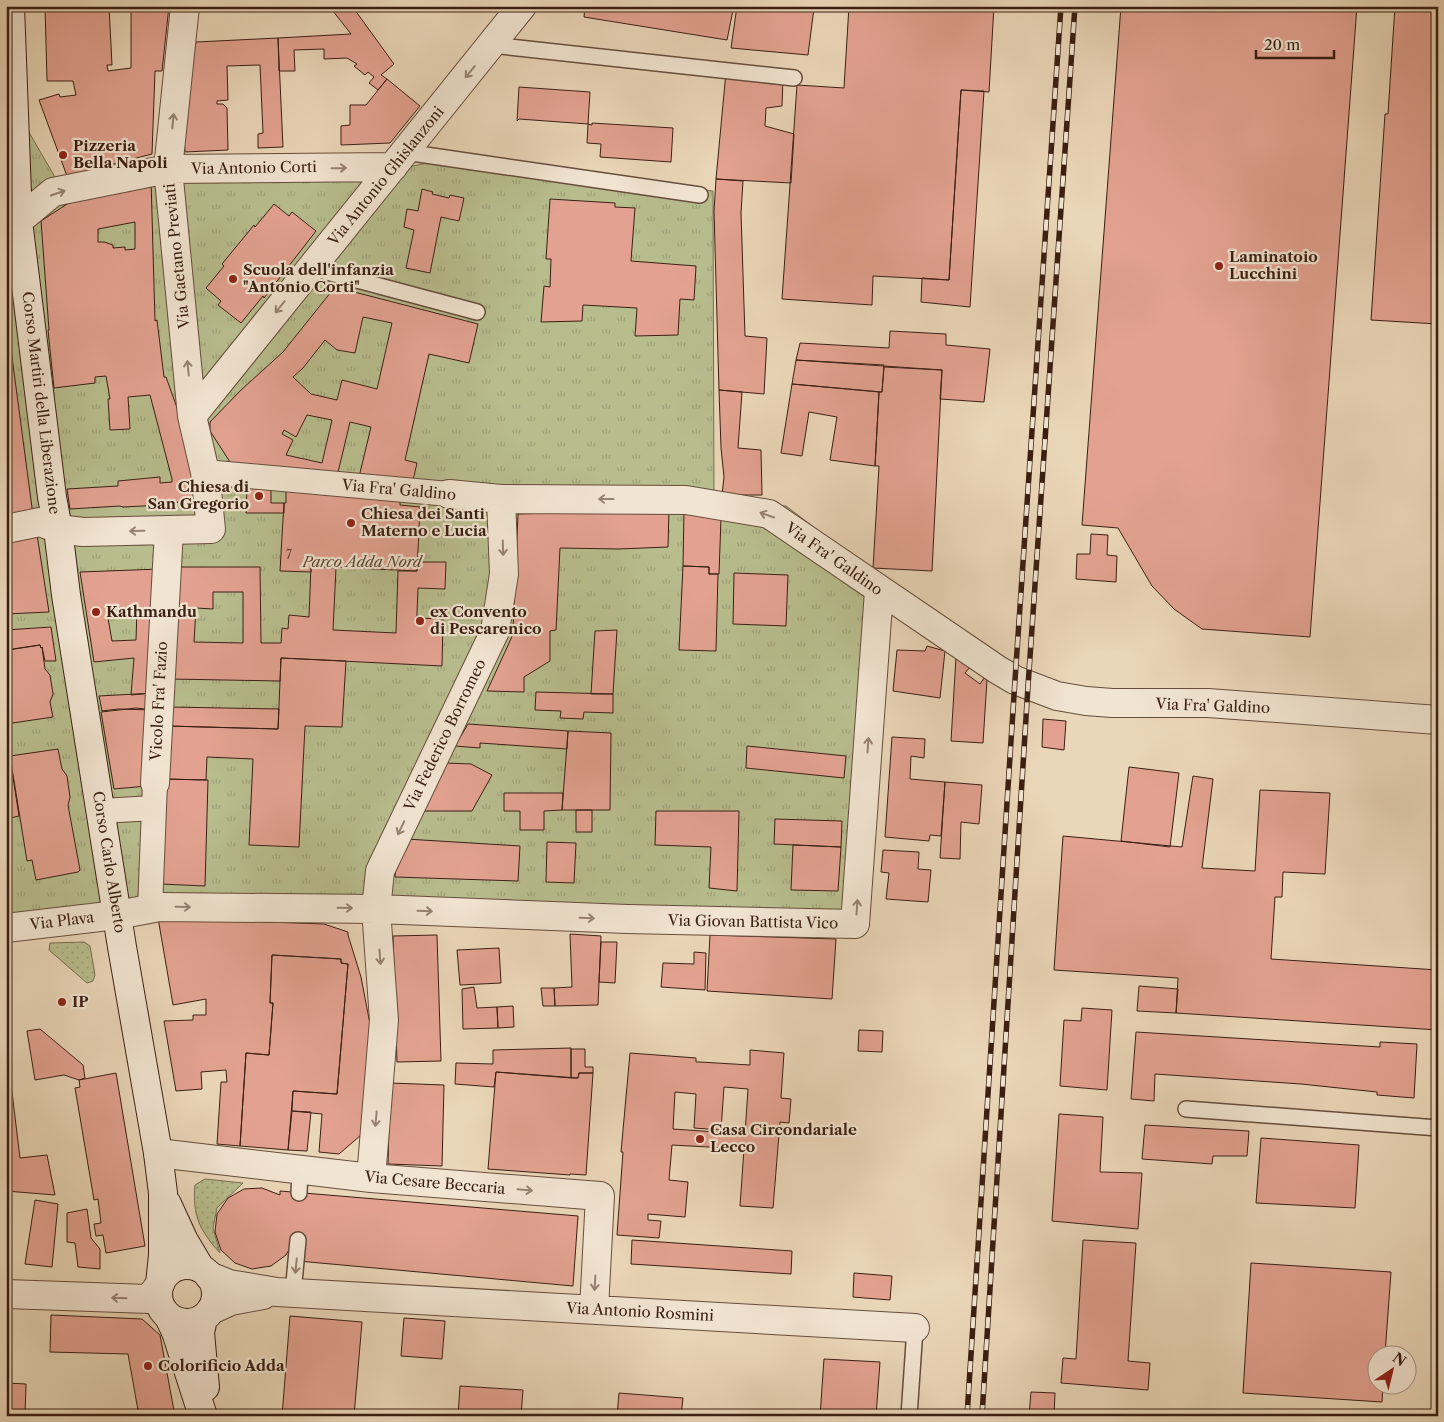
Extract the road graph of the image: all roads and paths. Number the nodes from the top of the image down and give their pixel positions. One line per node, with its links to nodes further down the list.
1 (10, 6): 9 (street, Corso Martiri della Liberazione)
2 (185, 6): 7 (street, Via Gaetano Previati, one-way to 2)
3 (522, 6): 4 (street, Via Antonio Ghislanzoni)
4 (491, 45): 5 (lane); 6 (street, Via Antonio Ghislanzoni, one-way to 6)
5 (794, 78)
6 (399, 159): 7 (street, Via Antonio Corti, one-way to 6); 8 (lane); 10 (street, Via Antonio Ghislanzoni)
7 (168, 170): 9 (street, Via Antonio Corti, one-way to 7); 12 (street, Via Gaetano Previati, one-way to 7)
8 (700, 195)
9 (12, 222): 17 (street, Corso Martiri della Liberazione)
10 (312, 268): 11 (lane); 12 (street, Via Antonio Ghislanzoni, one-way to 12)
11 (477, 312)
12 (192, 416): 13 (street, Via Gaetano Previati)
13 (205, 472): 14 (street, Via Fra' Galdino); 18 (street, Via Gaetano Previati)
14 (449, 494): 15 (street, Via Fra' Galdino)
15 (501, 499): 19 (street, Via Fra' Galdino, one-way to 15); 24 (street, Via Federico Borromeo, one-way to 24)
16 (6, 529): 17 (street)
17 (58, 529): 18 (street, one-way to 17); 22 (street, Corso Carlo Alberto)
18 (169, 530): 21 (street, Vicolo Fra' Fazio)
19 (879, 591): 20 (street, Via Fra' Galdino); 24 (street, Via Giovan Battista Vico, one-way to 19)
20 (1438, 720)
21 (154, 796): 22 (street); 23 (street)
22 (101, 811): 25 (street, Corso Carlo Alberto)
23 (150, 909): 24 (street, one-way to 24); 25 (street)
24 (376, 909): 30 (street, Via Federico Borromeo, one-way to 30)
25 (117, 915): 26 (street, Via Plava); 29 (street, Corso Carlo Alberto)
26 (6, 928)
27 (1186, 1109): 28 (lane)
28 (1438, 1128)
29 (158, 1153): 30 (street, Via Cesare Beccaria); 31 (street, Corso Carlo Alberto)
30 (371, 1178): 37 (street, Via Cesare Beccaria, one-way to 37)
31 (163, 1193): 33 (street, Corso Carlo Alberto); 34 (street, Corso Carlo Alberto)
32 (298, 1240): 35 (lane, one-way to 35)
33 (204, 1272): 34 (street); 35 (street, Via Antonio Rosmini); 38 (street)
34 (160, 1284): 36 (street, one-way to 36); 39 (street)
35 (285, 1293): 37 (street, Via Antonio Rosmini); 38 (street, Via Antonio Rosmini)
36 (6, 1294)
37 (594, 1309): 40 (street, Via Antonio Rosmini)
38 (207, 1314): 39 (street); 42 (street)
39 (169, 1317): 41 (street)
40 (915, 1328): 43 (lane, Via Antonio Rosmini)
41 (203, 1416)
42 (207, 1416)
43 (909, 1416)

